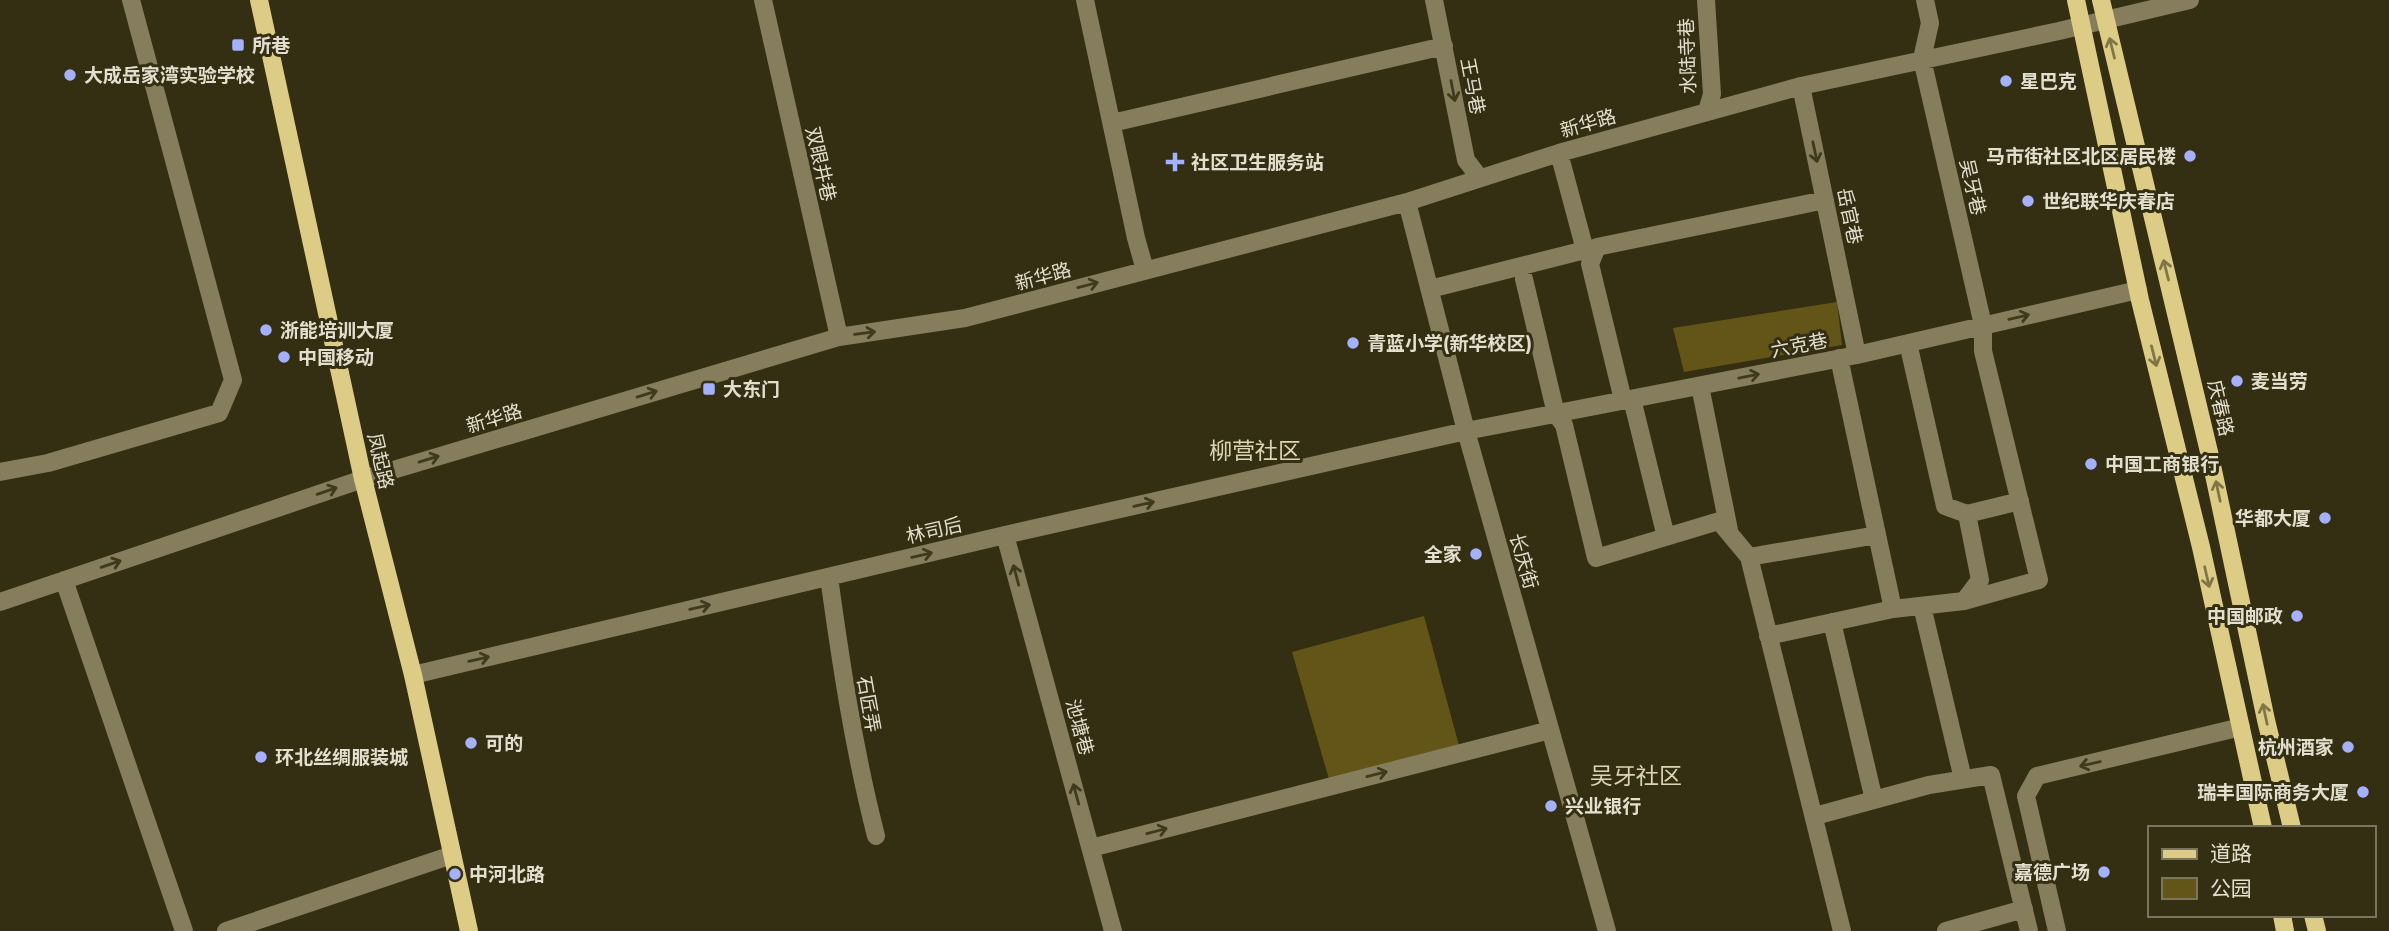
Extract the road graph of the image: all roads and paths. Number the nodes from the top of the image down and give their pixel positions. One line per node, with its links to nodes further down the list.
1 (131, 0): 35 (street)
2 (259, 0): 36 (main road, 凤起路)
3 (763, 0): 27 (street, 双眼井巷)
4 (1086, 0): 17 (street)
5 (1434, 0): 13 (street, 王马巷)
6 (1706, 0): 16 (street, 水陆寺巷)
7 (1925, 0): 14 (street)
8 (2076, 0): 12 (main road)
9 (2101, 0): 11 (main road, 庆春路)
10 (2190, 0): 11 (street, 新华路)
11 (2105, 20): 12 (street, 新华路); 59 (main road, 庆春路, one-way to 11)
12 (2081, 26): 14 (street, 新华路); 25 (main road)
13 (1444, 46): 17 (street); 19 (street, 王马巷, one-way to 19)
14 (1922, 58): 15 (street, 新华路); 26 (street, 吴牙巷)
15 (1801, 86): 16 (street, 新华路); 20 (street, 岳官巷, one-way to 20)
16 (1707, 111): 18 (street, 新华路)
17 (1112, 123): 22 (street)
18 (1559, 153): 19 (street, 新华路); 24 (street)
19 (1479, 177): 21 (street, 新华路)
20 (1825, 200): 29 (street, 岳官巷); 32 (street)
21 (1407, 202): 22 (street, 新华路); 24 (street, 长庆街)
22 (1145, 270): 27 (street, 新华路, one-way to 22)
23 (1524, 279): 33 (street)
24 (1430, 289): 34 (street, 长庆街)
25 (2138, 290): 26 (street, 六克巷, one-way to 25); 53 (main road, one-way to 53)
26 (1983, 326): 28 (street, 六克巷); 37 (street, 吴牙巷)
27 (839, 337): 36 (street, 新华路, one-way to 27)
28 (1908, 343): 29 (street, 六克巷); 38 (street)
29 (1857, 355): 30 (street, 六克巷)
30 (1839, 358): 31 (street, 六克巷, one-way to 30); 41 (street)
31 (1700, 386): 32 (street, 六克巷); 39 (street)
32 (1627, 400): 33 (street, 六克巷); 42 (street)
33 (1556, 414): 34 (street, 六克巷); 42 (street)
34 (1466, 432): 40 (street, 林司后, one-way to 34); 54 (street, 长庆街)
35 (0, 472)
36 (363, 479): 45 (street, 新华路, one-way to 36); 52 (main road, 凤起路)
37 (2020, 501): 38 (street); 46 (street, 吴牙巷)
38 (1967, 514): 46 (street)
39 (1729, 530): 42 (street); 43 (street)
40 (1005, 535): 44 (street, 林司后, one-way to 40); 61 (street, 池塘巷, one-way to 40)
41 (1877, 535): 43 (street); 49 (street)
42 (1666, 537)
43 (1749, 557): 51 (street)
44 (829, 577): 52 (street, 林司后, one-way to 44); 60 (street, 石匠弄)
45 (64, 580): 47 (street, 新华路); 64 (street)
46 (1964, 601): 48 (street)
47 (0, 602)
48 (1922, 606): 49 (street); 55 (street)
49 (1893, 609): 50 (street)
50 (1832, 622): 51 (street); 56 (street)
51 (1768, 636): 57 (street)
52 (413, 675): 62 (main road, 凤起路)
53 (2241, 727): 58 (main road); 72 (street, one-way to 72)
54 (1550, 730): 61 (street, one-way to 54); 68 (street, 长庆街)
55 (1963, 779): 56 (street); 63 (street)
56 (1874, 800): 57 (street)
57 (1815, 816): 69 (street)
58 (2263, 826)
59 (2292, 826)
60 (876, 836)
61 (1091, 849): 67 (street, 池塘巷)
62 (452, 855): 65 (street); 66 (main road, 凤起路)
63 (2024, 909): 70 (street); 71 (street)
64 (184, 931)
65 (226, 931)
66 (469, 931)
67 (1113, 931)
68 (1607, 931)
69 (1842, 931)
70 (1946, 931)
71 (2029, 931)
72 (2057, 931)

